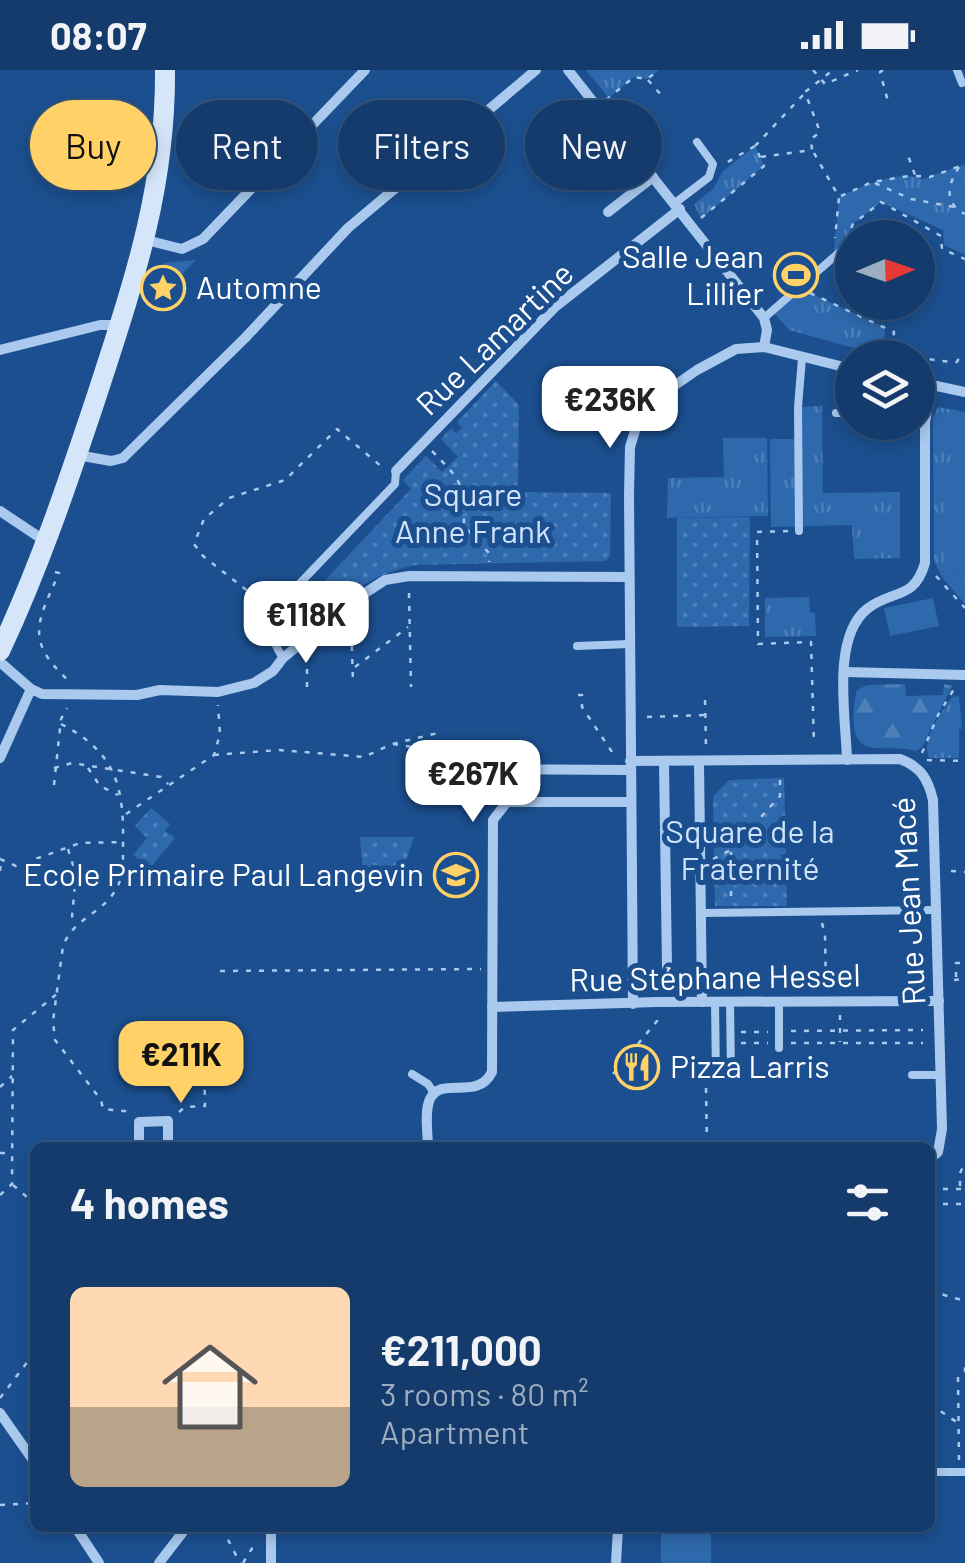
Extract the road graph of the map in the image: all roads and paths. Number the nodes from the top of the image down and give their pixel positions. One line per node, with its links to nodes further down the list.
1 (165, 70): 40 (main road)
2 (365, 70): 40 (street)
3 (536, 70): 59 (street)
4 (568, 70): 16 (street)
5 (659, 70): 11 (path)
6 (813, 70): 12 (path)
7 (833, 70): 12 (path)
8 (858, 70): 12 (path)
9 (957, 70): 13 (lane)
10 (880, 71): 18 (path)
11 (646, 79): 15 (path); 17 (path)
12 (822, 80): 14 (path)
13 (962, 83)
14 (805, 92): 20 (path); 21 (path)
15 (662, 96)
16 (593, 100)
17 (605, 100)
18 (889, 105)
19 (697, 142): 26 (lane)
20 (755, 146): 23 (path); 26 (path)
21 (812, 150): 23 (path); 31 (path)
22 (906, 150): 27 (path)
23 (760, 157): 38 (path)
24 (965, 164): 25 (path)
25 (959, 166): 27 (path); 33 (path)
26 (711, 170): 32 (lane)
27 (914, 175): 28 (path)
28 (872, 182): 31 (path); 33 (path)
29 (662, 187): 32 (street)
30 (636, 190): 34 (street)
31 (839, 197): 41 (path)
32 (678, 206): 38 (street); 58 (street, Rue Lamartine)
33 (954, 207): 35 (path)
34 (608, 212)
35 (965, 214)
36 (858, 220): 37 (path)
37 (913, 220)
38 (692, 225): 44 (street)
39 (935, 233): 42 (path)
40 (146, 240): 45 (main road)
41 (833, 259): 43 (lane)
42 (965, 259)
43 (799, 288): 44 (lane); 46 (path)
44 (764, 318): 47 (street)
45 (120, 326): 48 (street); 59 (main road)
46 (893, 340)
47 (764, 347): 50 (street); 69 (street)
48 (0, 350)
49 (962, 353): 52 (path)
50 (802, 358): 53 (street); 63 (lane)
51 (935, 359): 52 (path)
52 (959, 359): 54 (path)
53 (835, 365)
54 (965, 365)
55 (935, 386): 56 (street)
56 (965, 392)
57 (922, 440): 66 (street)
58 (424, 444): 60 (street, Rue Lamartine); 70 (path)
59 (77, 455): 65 (main road)
60 (396, 471): 61 (lane)
61 (395, 484): 73 (lane); 73 (path)
62 (0, 511): 65 (street)
63 (799, 531)
64 (775, 532): 98 (path)
65 (46, 542): 75 (main road)
66 (925, 563): 72 (path); 83 (street)
67 (53, 571): 88 (path)
68 (409, 576): 70 (street); 71 (street); 74 (path)
69 (629, 577): 70 (street); 76 (street)
70 (489, 578)
71 (350, 604): 77 (street); 82 (path)
72 (965, 608)
73 (275, 613): 80 (lane)
74 (410, 626): 82 (path); 86 (path)
75 (5, 628): 79 (main road)
76 (630, 644): 78 (lane); 95 (street)
77 (300, 645): 80 (street); 90 (path)
78 (577, 646)
79 (0, 651)
80 (283, 658): 89 (street)
81 (0, 662): 87 (street)
82 (354, 668): 85 (path)
83 (844, 672): 84 (street); 103 (street)
84 (962, 679): 104 (path)
85 (353, 683)
86 (411, 687)
87 (31, 689): 89 (street); 101 (street)
88 (70, 691)
89 (218, 692): 100 (path)
90 (307, 695)
91 (578, 695): 112 (path)
92 (706, 700): 94 (path)
93 (70, 702): 96 (path)
94 (706, 715): 95 (path); 106 (path)
95 (630, 717): 107 (street)
96 (60, 724): 109 (path); 110 (path)
97 (438, 733): 99 (path)
98 (814, 740)
99 (392, 744): 100 (path); 111 (path)
100 (214, 756): 114 (path)
101 (0, 758)
102 (780, 760): 103 (street, Rue Jean Macé); 106 (street, Rue Jean Macé); 120 (path)
103 (847, 760): 124 (street, Rue Jean Macé)
104 (965, 760)
105 (664, 762): 106 (street, Rue Jean Macé); 107 (street, Rue Jean Macé); 130 (street)
106 (702, 762): 122 (street)
107 (630, 766): 112 (street, Rue Jean Macé); 116 (street)
108 (88, 767): 109 (path); 110 (path); 115 (path)
109 (54, 768): 113 (path)
110 (110, 769): 114 (path); 115 (path)
111 (478, 769): 112 (street, Rue Jean Macé)
112 (613, 770)
113 (54, 785)
114 (169, 785): 117 (path)
115 (122, 797): 117 (path)
116 (630, 802): 131 (street); 145 (street)
117 (125, 815): 118 (path)
118 (124, 842): 119 (path); 128 (path)
119 (68, 848): 121 (path); 128 (path)
120 (731, 850): 122 (path); 125 (path)
121 (0, 859): 123 (path)
122 (700, 865): 127 (street)
123 (0, 871)
124 (936, 910): 126 (lane); 140 (street, Rue Jean Macé)
125 (732, 912): 126 (lane); 127 (lane)
126 (819, 912): 138 (path)
127 (701, 913): 142 (street)
128 (76, 924): 136 (path)
129 (965, 963): 134 (path)
130 (667, 968)
131 (492, 969): 132 (path); 146 (street)
132 (220, 971)
133 (770, 976): 135 (path)
134 (956, 980)
135 (786, 989)
136 (58, 993): 159 (path); 166 (path)
137 (779, 1001): 138 (street, Rue Stéphane Hessel); 144 (street, Rue Stéphane Hessel); 150 (lane)
138 (826, 1001): 139 (street, Rue Stéphane Hessel)
139 (840, 1001): 140 (street, Rue Stéphane Hessel); 149 (path)
140 (939, 1001): 147 (street, Rue Jean Macé)
141 (656, 1002): 142 (street, Rue Stéphane Hessel); 145 (street, Rue Stéphane Hessel); 158 (path)
142 (702, 1002): 143 (street, Rue Stéphane Hessel)
143 (715, 1002): 144 (street, Rue Stéphane Hessel); 162 (lane)
144 (730, 1002): 156 (lane)
145 (632, 1004): 146 (street, Rue Stéphane Hessel)
146 (492, 1007): 164 (street)
147 (940, 1030): 149 (path); 153 (street, Rue Jean Macé)
148 (804, 1031): 149 (path); 150 (path); 151 (path)
149 (840, 1031): 152 (path)
150 (779, 1032): 154 (lane); 154 (path)
151 (804, 1043): 152 (path); 154 (path)
152 (840, 1043): 153 (path)
153 (940, 1043): 161 (street, Rue Jean Macé)
154 (779, 1046)
155 (204, 1055): 165 (path)
156 (731, 1073)
157 (412, 1074): 164 (lane)
158 (612, 1074)
159 (13, 1075): 163 (path); 171 (path)
160 (912, 1075): 161 (lane)
161 (940, 1075): 172 (street, Rue Jean Macé)
162 (716, 1080)
163 (0, 1088)
164 (434, 1093): 169 (street)
165 (168, 1121): 166 (street); 168 (street)
166 (138, 1122): 167 (street)
167 (139, 1142)
168 (168, 1142)
169 (428, 1142)
170 (0, 1152): 171 (path)
171 (14, 1152): 174 (path)
172 (935, 1155)
173 (965, 1163): 175 (path)
174 (12, 1184): 177 (path); 178 (path)
175 (963, 1188): 176 (path)
176 (935, 1189)
177 (0, 1195)
178 (30, 1200)
179 (935, 1204): 180 (path)
180 (965, 1204)
181 (935, 1292): 182 (path)
182 (965, 1301)
183 (30, 1359): 185 (path)
184 (965, 1362): 188 (path)
185 (0, 1398)
186 (935, 1407): 188 (path)
187 (0, 1413): 189 (street)
188 (959, 1424): 191 (path)
189 (30, 1455)
190 (935, 1472): 191 (lane)
191 (962, 1472)
192 (30, 1503): 193 (path)
193 (0, 1505)
194 (79, 1532): 200 (street)
195 (183, 1532): 201 (street)
196 (224, 1532): 202 (path)
197 (271, 1532): 203 (street)
198 (618, 1532): 204 (street)
199 (257, 1540): 202 (path)
200 (99, 1563)
201 (159, 1563)
202 (242, 1563)
203 (271, 1563)
204 (616, 1563)

